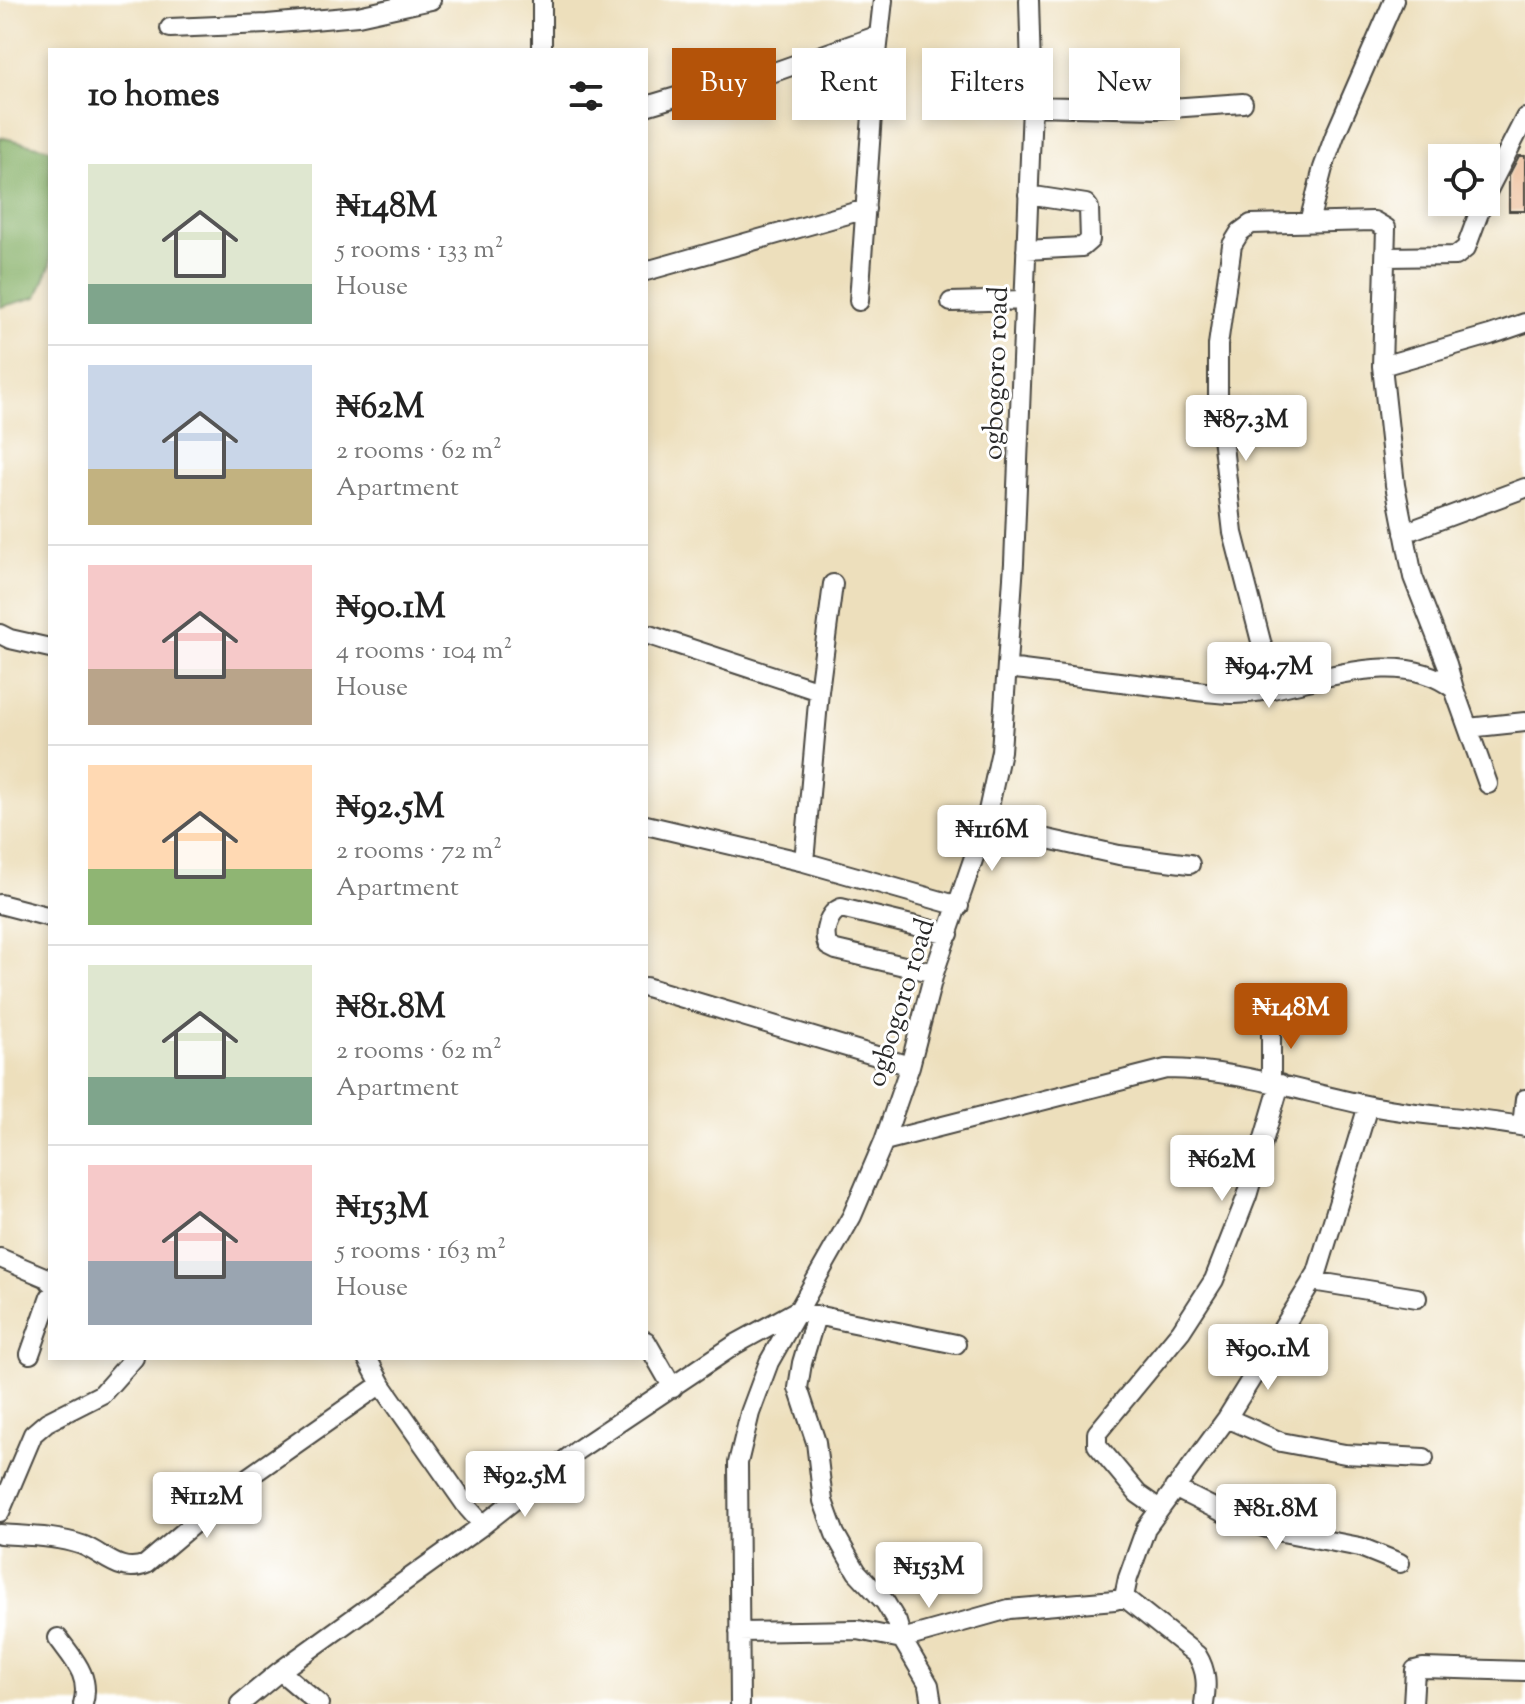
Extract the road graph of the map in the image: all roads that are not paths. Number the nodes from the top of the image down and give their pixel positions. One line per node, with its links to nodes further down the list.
1 (431, 0): 6 (street)
2 (542, 0): 8 (street)
3 (883, 0): 7 (street)
4 (1029, 0): 9 (street, ogbogoro road)
5 (1394, 0): 19 (street)
6 (170, 28)
7 (879, 35): 11 (street); 17 (street)
8 (542, 48)
9 (1030, 48)
10 (1243, 103): 12 (street)
11 (648, 105)
12 (1053, 107)
13 (1525, 118): 15 (street)
14 (1031, 120): 16 (street, ogbogoro road)
15 (1500, 167)
16 (1028, 195): 20 (street, ogbogoro road); 20 (street)
17 (866, 209): 22 (street); 24 (street)
18 (1478, 216): 21 (street)
19 (1309, 222): 21 (street); 35 (street)
20 (1026, 250): 23 (street, ogbogoro road)
21 (1387, 257): 27 (street)
22 (648, 270)
23 (1024, 300): 25 (street); 34 (street, ogbogoro road)
24 (859, 301)
25 (951, 302)
26 (1525, 323): 27 (street)
27 (1382, 366): 29 (street)
28 (1525, 488): 29 (street)
29 (1404, 533): 36 (street)
30 (833, 584): 37 (street)
31 (0, 634): 33 (street)
32 (648, 635): 37 (street)
33 (48, 648)
34 (1008, 668): 35 (street); 42 (street, ogbogoro road)
35 (1273, 688): 36 (street)
36 (1454, 689): 39 (street)
37 (819, 691): 43 (street)
38 (1525, 722): 39 (street)
39 (1468, 728): 40 (street)
40 (1488, 784)
41 (648, 825): 43 (street)
42 (985, 825): 44 (street); 46 (street, ogbogoro road)
43 (804, 862): 46 (street)
44 (1190, 864)
45 (0, 904): 47 (street)
46 (959, 906): 48 (street, ogbogoro road)
47 (48, 916)
48 (949, 934): 49 (street, ogbogoro road); 49 (street)
49 (934, 973): 52 (street, ogbogoro road)
50 (648, 988): 52 (street)
51 (1271, 1021): 53 (street)
52 (910, 1066): 57 (street, ogbogoro road)
53 (1275, 1083): 55 (street); 57 (street); 75 (street)
54 (1525, 1099): 56 (street)
55 (1368, 1106): 56 (street); 60 (street)
56 (1524, 1126)
57 (884, 1141): 63 (street, ogbogoro road)
58 (0, 1258): 59 (street)
59 (48, 1279)
60 (1312, 1281): 61 (street); 72 (street)
61 (1417, 1298)
62 (48, 1303): 67 (street)
63 (796, 1311): 64 (street); 71 (street); 81 (street, ogbogoro road)
64 (816, 1316): 66 (street); 83 (street)
65 (648, 1344): 71 (street)
66 (956, 1344)
67 (30, 1354)
68 (132, 1360): 76 (street)
69 (368, 1360): 70 (street)
70 (381, 1384): 77 (street); 78 (street)
71 (673, 1388): 77 (street)
72 (1227, 1418): 73 (street); 74 (street)
73 (1424, 1458)
74 (1174, 1488): 75 (street); 79 (street)
75 (1158, 1508): 80 (street)
76 (0, 1512)
77 (483, 1525): 84 (street)
78 (0, 1534)
79 (1400, 1563)
80 (1124, 1597): 83 (street); 91 (street)
81 (739, 1632): 83 (street); 89 (street, ogbogoro road)
82 (58, 1638): 86 (street)
83 (902, 1639): 90 (street)
84 (280, 1671): 87 (street); 88 (street)
85 (1525, 1671): 92 (street)
86 (83, 1704)
87 (240, 1704)
88 (319, 1704)
89 (740, 1704)
90 (932, 1704)
91 (1204, 1704)
92 (1413, 1704)

